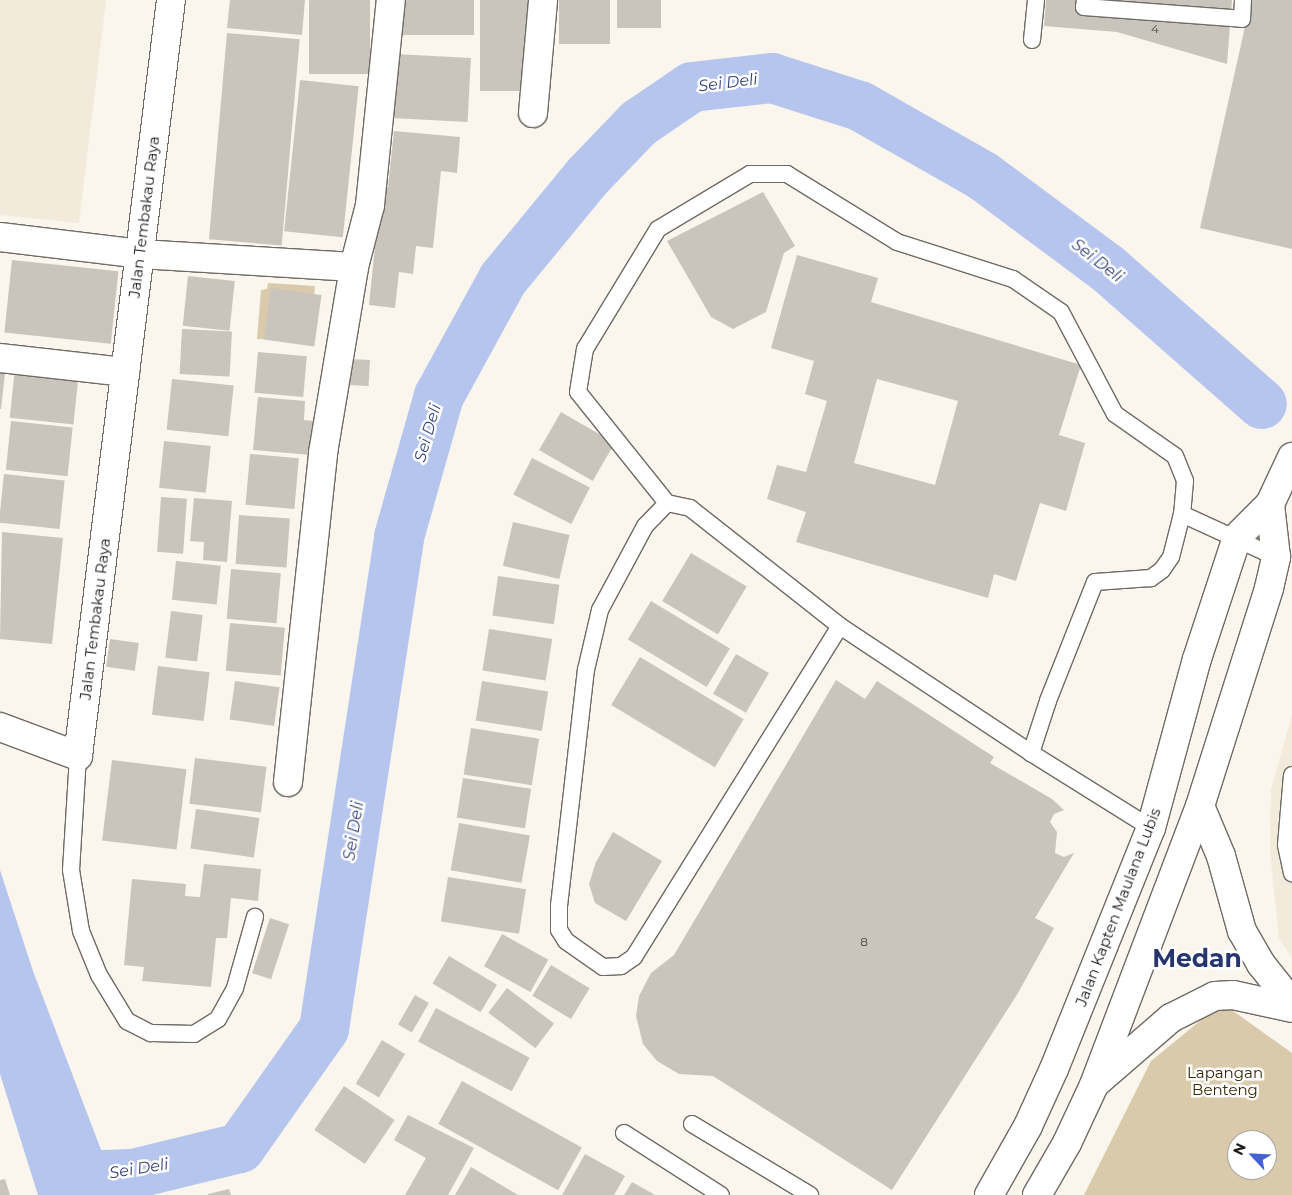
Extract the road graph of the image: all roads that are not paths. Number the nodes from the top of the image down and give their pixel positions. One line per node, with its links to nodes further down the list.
1 (171, 0): 10 (street, Jalan Tembakau Raya)
2 (391, 0): 11 (street)
3 (543, 0): 8 (street)
4 (1036, 0): 7 (lane)
5 (1084, 0): 6 (lane)
6 (1243, 0)
7 (1032, 40)
8 (533, 113)
9 (0, 237): 10 (street)
10 (140, 254): 11 (street); 13 (street, Jalan Tembakau Raya)
11 (354, 267): 25 (street)
12 (0, 358): 13 (street)
13 (125, 372): 23 (street, Jalan Tembakau Raya)
14 (1292, 457): 15 (street)
15 (1276, 493): 18 (street, Jalan Kapten Maulana Lubis); 19 (street)
16 (667, 503): 17 (lane); 20 (lane); 20 (lane)
17 (1182, 514): 18 (lane); 22 (lane)
18 (1237, 537): 19 (lane); 27 (street, Jalan Kapten Maulana Lubis)
19 (1276, 557): 26 (street)
20 (840, 626): 22 (lane)
21 (0, 727): 23 (street)
22 (1031, 753): 27 (lane)
23 (78, 756): 29 (lane, Jalan Tembakau Raya)
24 (1292, 775): 28 (lane)
25 (288, 782)
26 (1200, 806): 30 (street); 33 (street)
27 (1151, 828): 32 (street, Jalan Kapten Maulana Lubis)
28 (1292, 873)
29 (255, 917)
30 (1292, 1003)
31 (1292, 1008): 33 (street)
32 (1054, 1069): 33 (street); 38 (street, Jalan Kapten Maulana Lubis)
33 (1095, 1083): 39 (street)
34 (692, 1124): 37 (lane)
35 (624, 1133): 36 (lane)
36 (721, 1195)
37 (810, 1195)
38 (989, 1195)
39 (1037, 1195)

